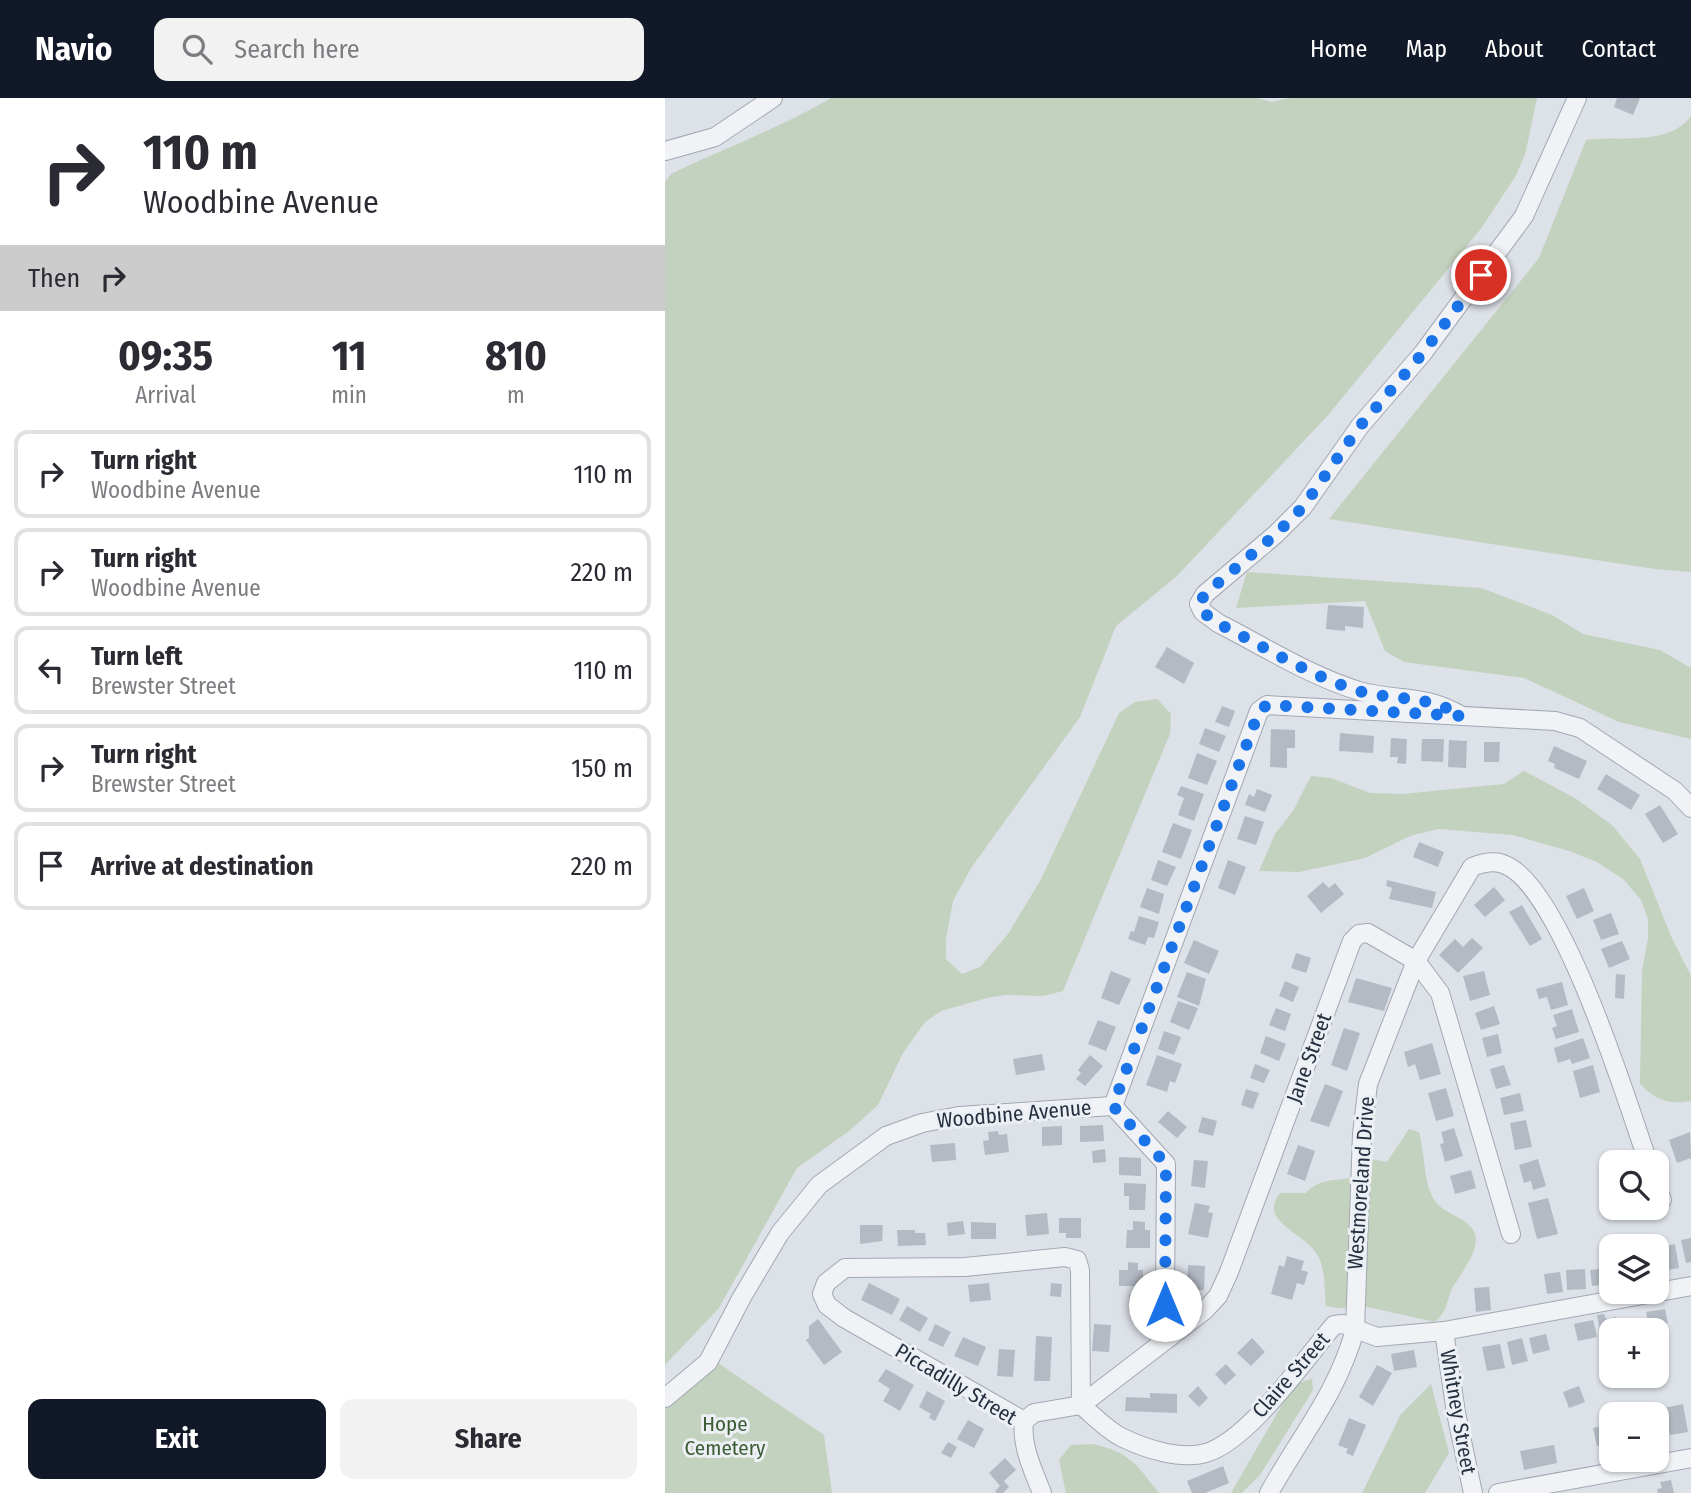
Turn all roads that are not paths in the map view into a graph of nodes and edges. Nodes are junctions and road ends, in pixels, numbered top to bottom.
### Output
1 (773, 98) edge
2 (1577, 98) edge
3 (665, 151) edge
4 (1462, 716) junction
5 (1691, 808) edge
6 (1416, 961) junction
7 (1113, 1106) junction
8 (1644, 1150) edge
9 (1511, 1234) dead end
10 (1691, 1286) edge
11 (1355, 1329) junction
12 (1444, 1331) junction
13 (1169, 1338) junction
14 (665, 1398) edge
15 (1081, 1405) junction
16 (1024, 1421) junction
17 (1691, 1458) edge
18 (1042, 1493) edge
19 (1269, 1493) edge
20 (1473, 1493) edge
21 (1498, 1493) edge

1 - 3 street
2 - 4 street
4 - 5 street, Woodbine Avenue
4 - 7 street, Woodbine Avenue
6 - 8 street, Westmoreland Drive
6 - 9 street, Jane Street
6 - 11 street, Westmoreland Drive
6 - 13 street, Jane Street
7 - 13 street
7 - 14 street, Woodbine Avenue
10 - 12 street, Claire Street
11 - 12 street, Claire Street
11 - 15 street, Claire Street
11 - 19 street, Westmoreland Drive
12 - 20 street, Whitney Street
13 - 15 street, Jane Street
15 - 16 street, Jane Street
15 - 16 street, Piccadilly Street
16 - 18 street, Piccadilly Street
17 - 21 street

